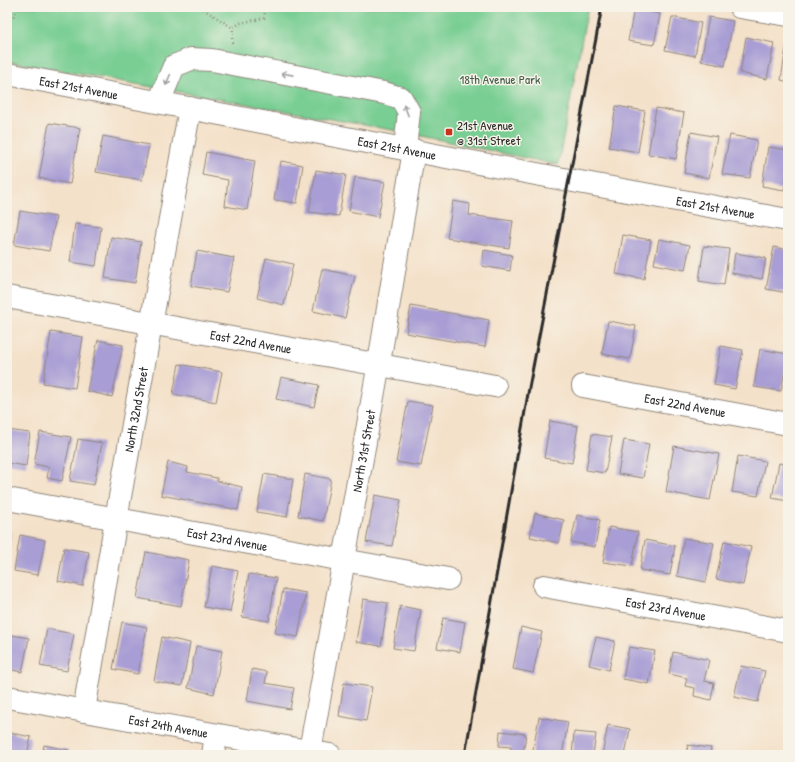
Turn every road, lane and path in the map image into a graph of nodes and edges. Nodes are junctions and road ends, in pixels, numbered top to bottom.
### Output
1 (19, 7) edge
2 (200, 7) edge
3 (266, 7) edge
4 (740, 7) edge
5 (788, 15) edge
6 (7, 21) edge
7 (232, 28) junction
8 (232, 43) dead end
9 (7, 74) edge
10 (159, 102) junction
11 (190, 108) junction
12 (410, 149) junction
13 (788, 220) edge
14 (7, 297) edge
15 (151, 323) junction
16 (379, 363) junction
17 (496, 386) dead end
18 (583, 386) dead end
19 (788, 424) edge
20 (7, 499) edge
21 (116, 519) junction
22 (343, 559) junction
23 (448, 579) dead end
24 (544, 586) dead end
25 (788, 631) edge
26 (7, 697) edge
27 (84, 711) junction
28 (214, 745) edge
29 (320, 753) edge

1 - 6 path
2 - 7 path
3 - 7 path
4 - 5 street
7 - 8 path
9 - 10 street, East 21st Avenue
10 - 11 street, East 21st Avenue
12 -> 10 street, North 31st Street
11 - 12 street, East 21st Avenue
11 - 15 street, North 32nd Street
12 - 13 street, East 21st Avenue
12 - 16 street, North 31st Street
14 - 15 street, East 22nd Avenue
15 - 16 street, East 22nd Avenue
15 - 21 street, North 32nd Street
16 - 17 street, East 22nd Avenue
16 - 22 street, North 31st Street
18 - 19 street, East 22nd Avenue
20 - 21 street, East 23rd Avenue
21 - 22 street, East 23rd Avenue
21 - 27 street, North 32nd Street
22 - 23 street, East 23rd Avenue
22 - 29 street, North 31st Street
24 - 25 street, East 23rd Avenue
26 - 27 street, East 24th Avenue
27 - 28 street, East 24th Avenue
28 - 29 street, East 24th Avenue

